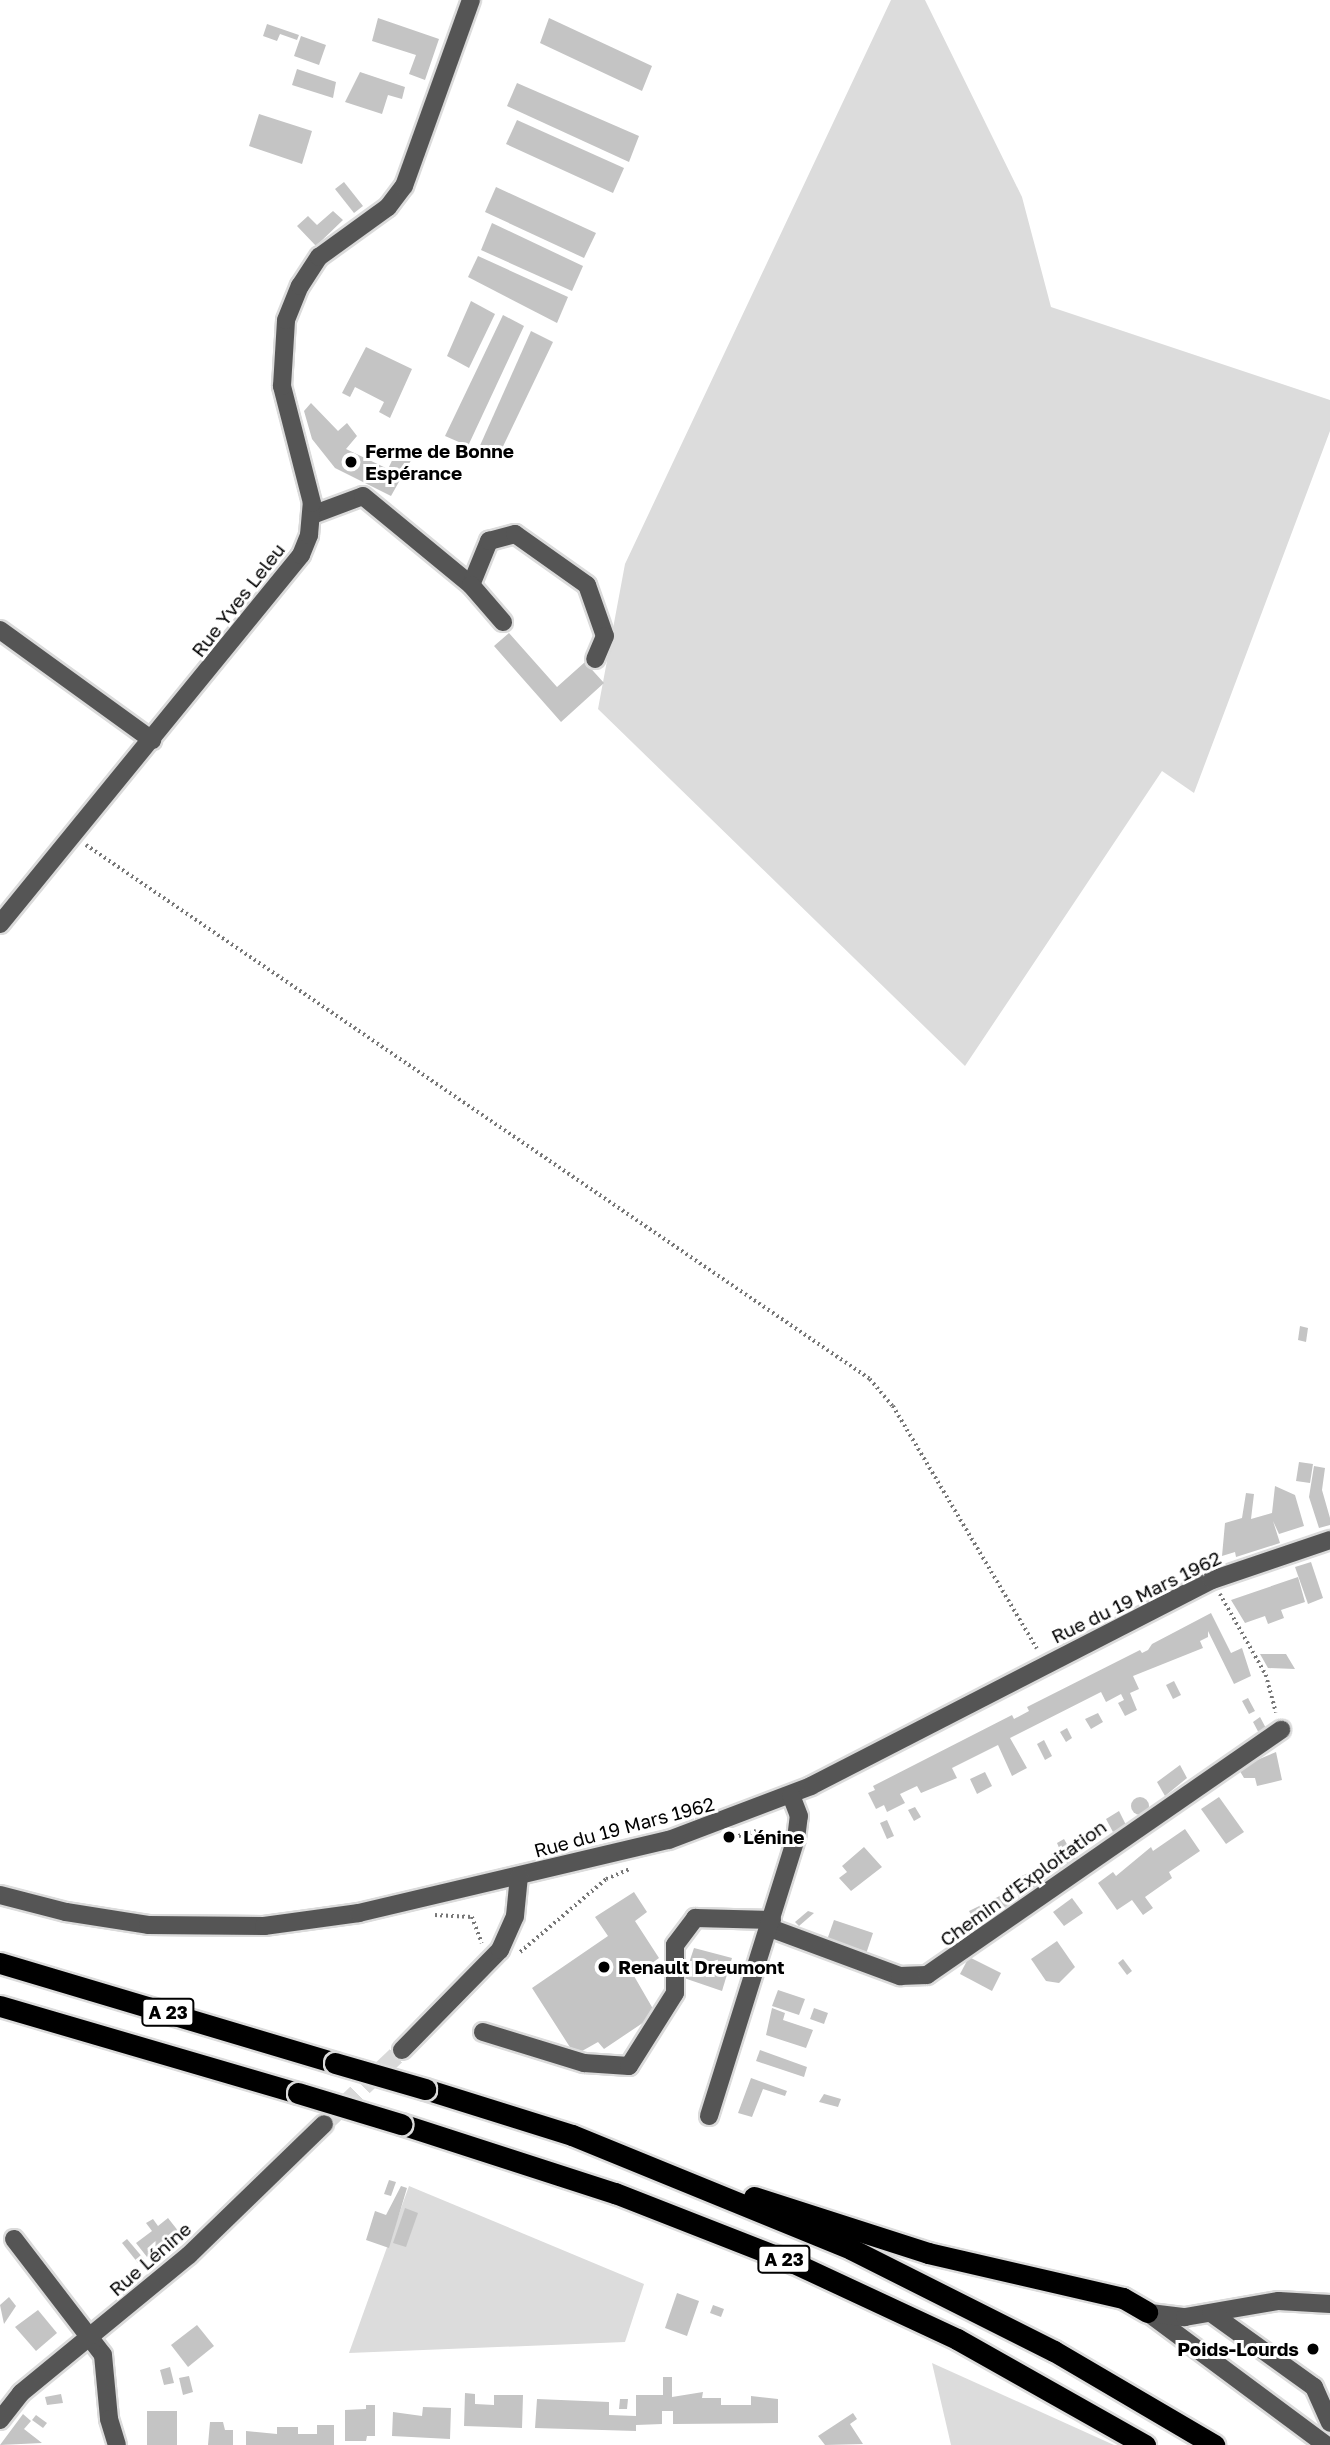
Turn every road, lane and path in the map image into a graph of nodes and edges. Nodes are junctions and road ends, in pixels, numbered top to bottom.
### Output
1 (471, 0) edge
2 (312, 515) junction
3 (471, 585) junction
4 (503, 622) dead end
5 (0, 630) edge
6 (595, 659) dead end
7 (152, 740) junction
8 (73, 836) junction
9 (0, 924) edge
10 (1330, 1540) edge
11 (1212, 1580) junction
12 (1046, 1665) junction
13 (1280, 1730) joint
14 (792, 1795) junction
15 (519, 1876) junction
16 (0, 1895) edge
17 (771, 1924) junction
18 (0, 1963) edge
19 (0, 2006) edge
20 (483, 2032) dead end
21 (402, 2050) tunnel mouth
22 (709, 2116) dead end
23 (324, 2124) tunnel mouth
24 (699, 2185) junction
25 (14, 2239) dead end
26 (1330, 2304) edge
27 (1147, 2312) junction
28 (1211, 2313) junction
29 (91, 2337) junction
30 (21, 2393) junction
31 (0, 2399) edge
32 (0, 2420) edge
33 (1330, 2423) edge
34 (117, 2445) edge
35 (1146, 2445) edge
36 (1214, 2445) edge
37 (1326, 2445) edge

1 - 2 street, Rue Yves Leleu
2 - 3 street
2 - 7 street, Rue Yves Leleu
3 - 4 street
3 - 6 street
5 - 7 street
7 - 8 street, Rue Yves Leleu
8 - 9 street, Rue Yves Leleu
8 - 12 path
10 - 11 street, Rue du 19 Mars 1962
11 - 12 street, Rue du 19 Mars 1962
11 - 13 path
12 - 14 street, Rue du 19 Mars 1962
13 - 17 street, Chemin d'Exploitation
14 - 15 street, Rue du 19 Mars 1962
14 - 17 street
15 - 16 street, Rue du 19 Mars 1962
15 - 21 street
17 - 20 street, Chemin d'Exploitation
17 - 22 street
18 - 24 highway, A 23, bridge
19 - 35 highway, A 23, bridge
23 - 29 street, Rue Lénine
24 - 27 highway
24 - 36 highway, A 23
25 - 29 street
26 - 28 street
27 - 28 street
27 - 37 street
28 - 33 street
29 - 30 street, Rue Lénine
29 - 34 street
30 - 31 street
30 - 32 street, Rue Lénine

